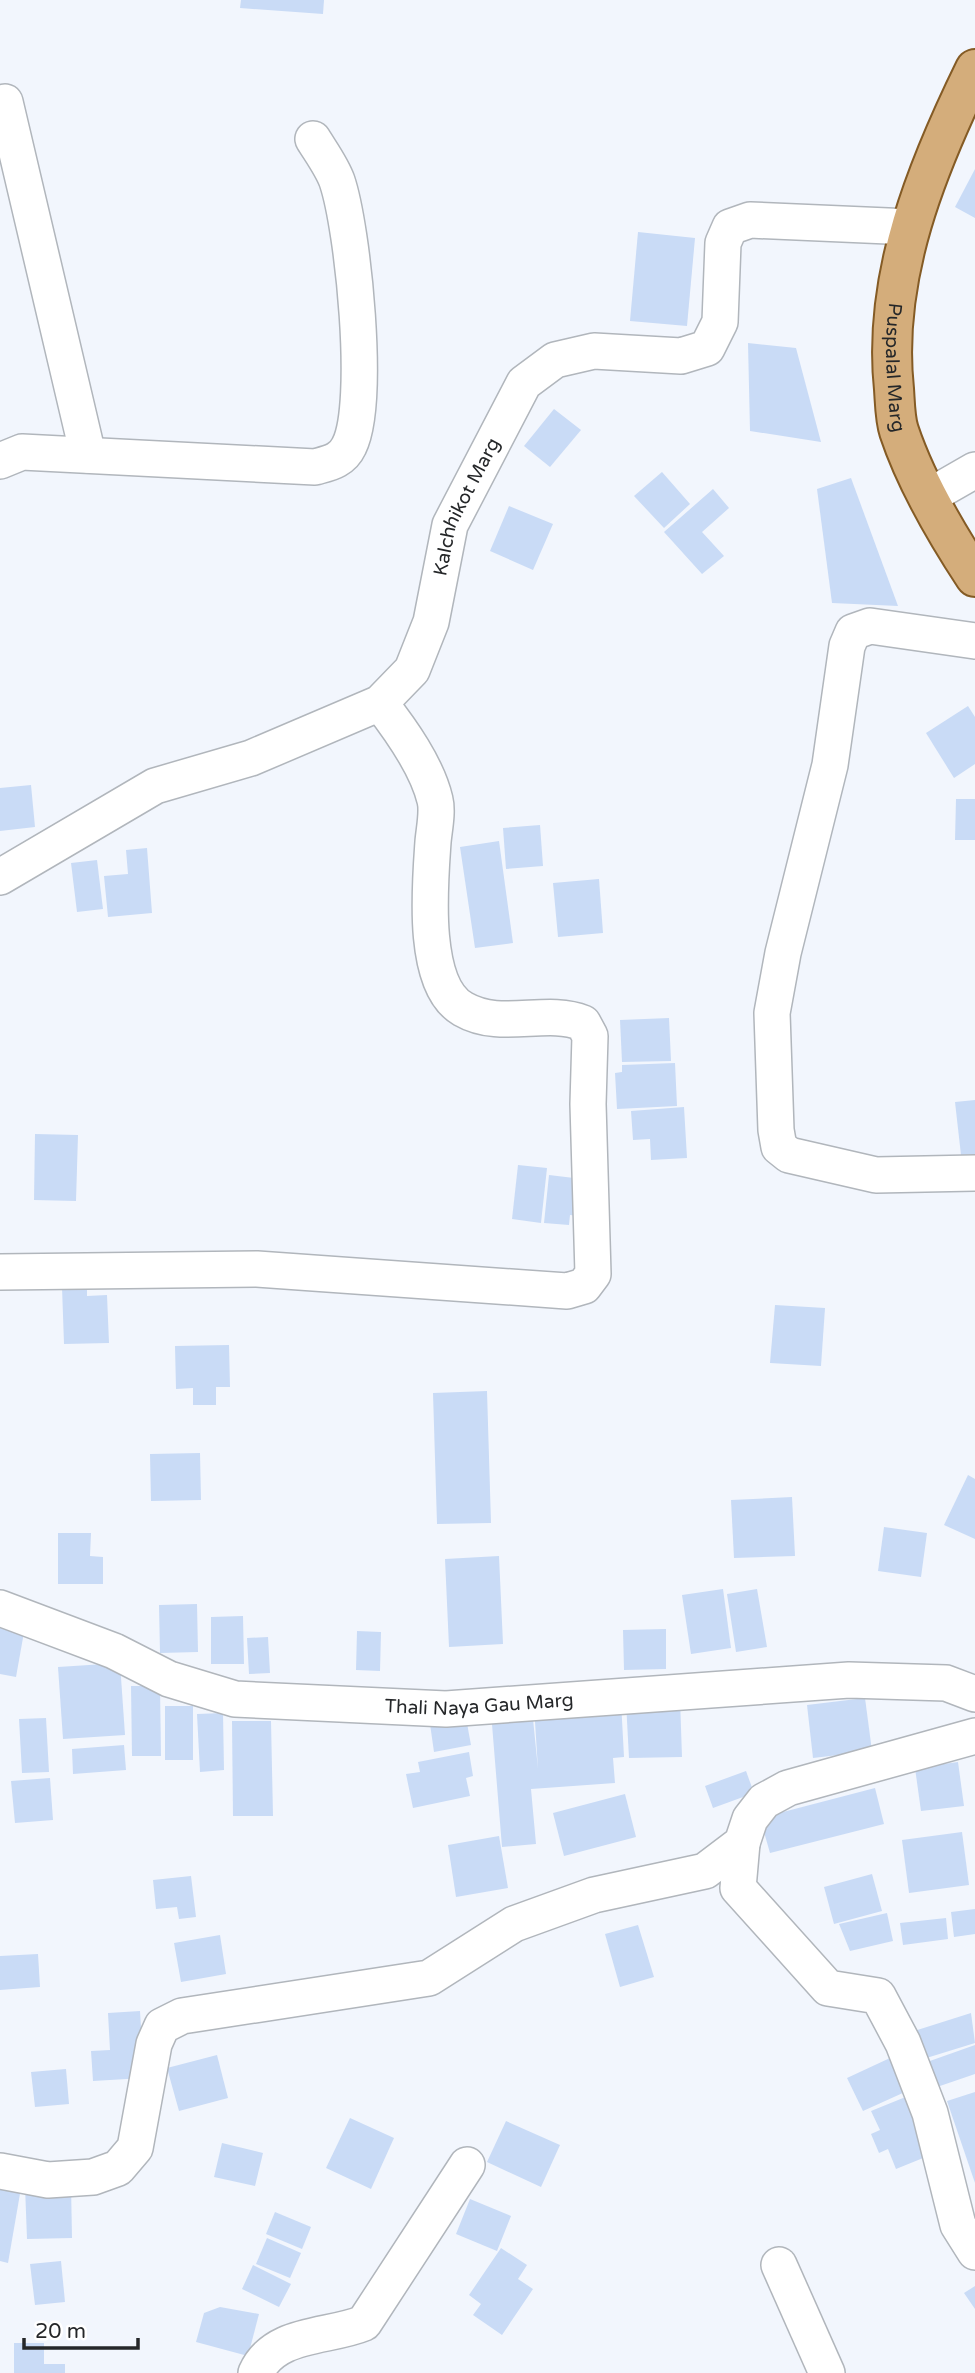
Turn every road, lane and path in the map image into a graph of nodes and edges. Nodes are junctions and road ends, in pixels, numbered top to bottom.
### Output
1 (975, 69) edge
2 (5, 102) dead end
3 (313, 139) dead end
4 (911, 227) junction
5 (88, 455) junction
6 (0, 461) edge
7 (975, 470) edge
8 (928, 497) junction
9 (975, 577) edge
10 (975, 641) edge
11 (380, 703) junction
12 (0, 877) edge
13 (975, 1173) edge
14 (0, 1272) edge
15 (0, 1608) edge
16 (975, 1694) edge
17 (975, 1736) edge
18 (742, 1843) junction
19 (467, 2165) dead end
20 (0, 2171) edge
21 (975, 2252) edge
22 (779, 2265) dead end
23 (256, 2373) edge
24 (827, 2373) edge

1 - 4 main road, Puspalal Marg
2 - 5 street
3 - 5 street
4 - 8 main road, Puspalal Marg
4 - 11 street, Kalchhikot Marg
5 - 6 street
7 - 8 street
8 - 9 main road, Puspalal Marg
10 - 13 street
11 - 12 street, Kalchhikot Marg
11 - 14 street
15 - 16 street, Thali Naya Gau Marg
17 - 18 street
18 - 20 street
18 - 21 street
19 - 23 street
22 - 24 street

